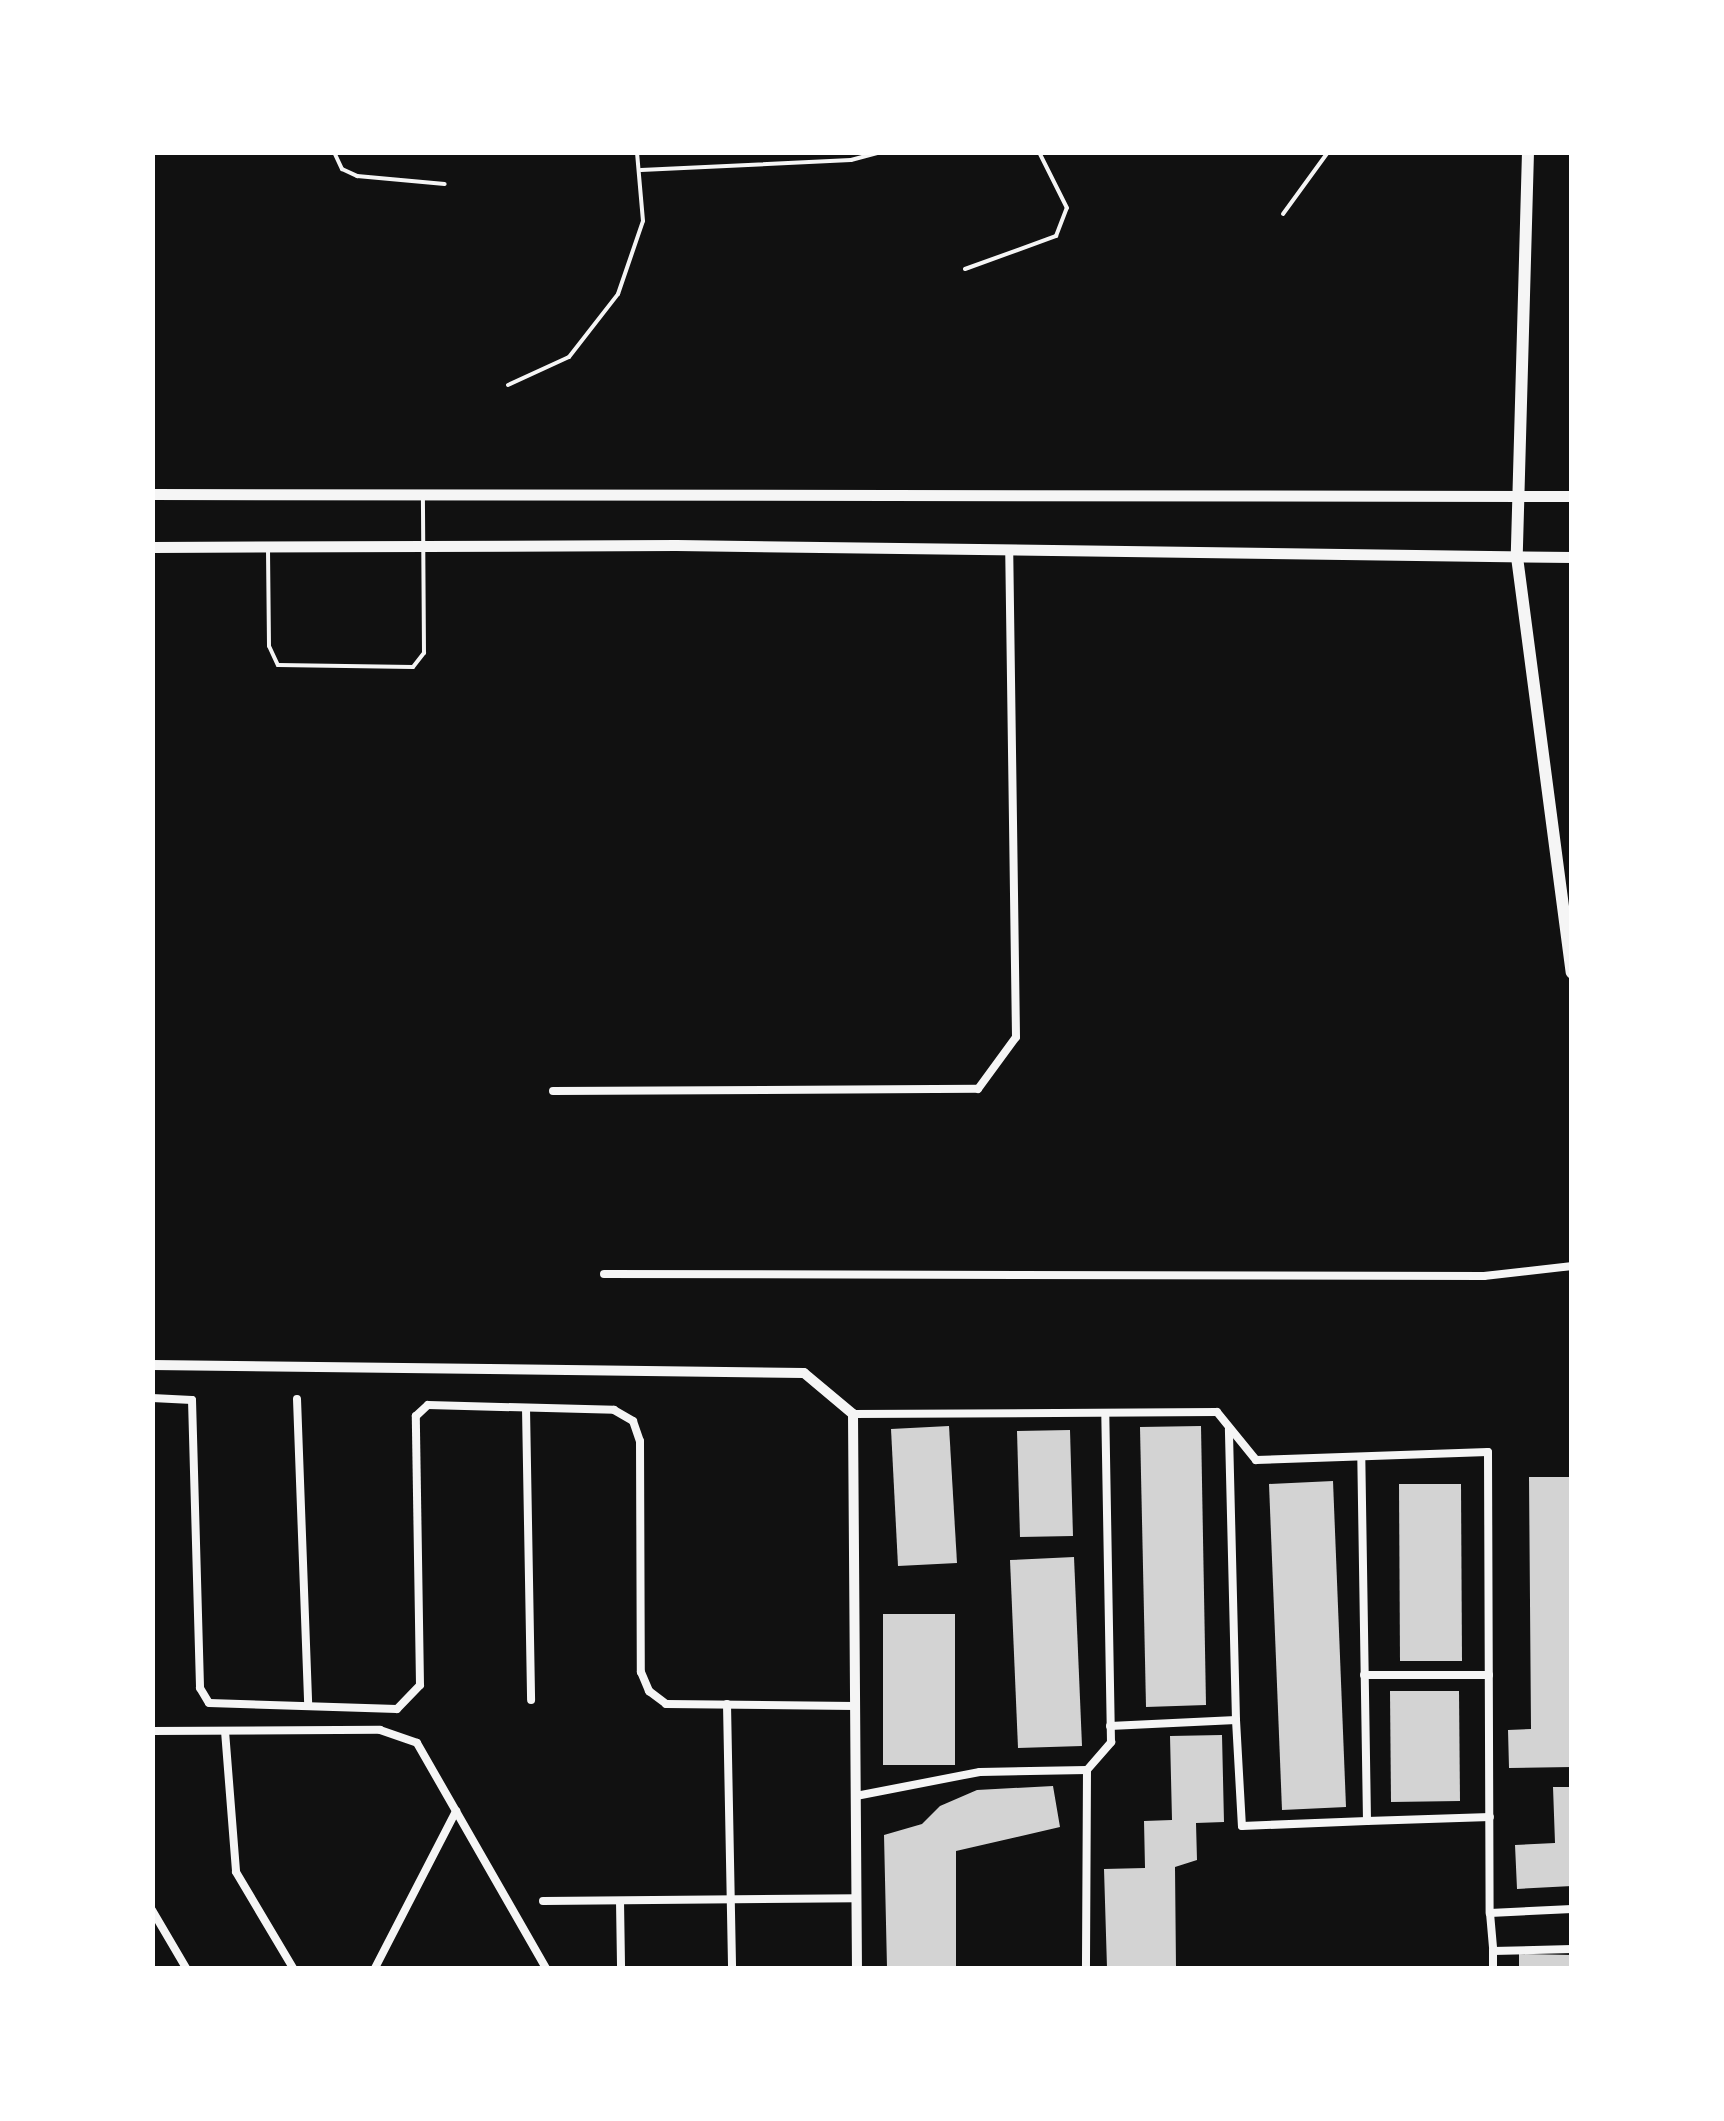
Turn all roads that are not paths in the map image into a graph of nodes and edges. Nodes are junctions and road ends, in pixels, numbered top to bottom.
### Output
1 (1528, 152) edge
2 (422, 490) junction
3 (152, 494) edge
4 (1518, 495) junction
5 (1572, 496) edge
6 (152, 547) edge
7 (268, 547) junction
8 (424, 547) junction
9 (1009, 551) junction
10 (1572, 556) edge
11 (1517, 557) junction
12 (1572, 972) edge
13 (553, 1091) dead end
14 (1572, 1266) edge
15 (604, 1274) dead end
16 (152, 1365) edge
17 (152, 1398) edge
18 (296, 1399) dead end
19 (526, 1408) junction
20 (1105, 1413) junction
21 (853, 1414) junction
22 (1228, 1427) junction
23 (1361, 1456) junction
24 (1489, 1675) junction
25 (1364, 1676) junction
26 (531, 1700) dead end
27 (726, 1704) junction
28 (308, 1706) junction
29 (856, 1706) junction
30 (1236, 1720) junction
31 (1110, 1726) junction
32 (152, 1731) edge
33 (226, 1731) junction
34 (1087, 1770) junction
35 (856, 1796) junction
36 (456, 1811) junction
37 (1490, 1817) junction
38 (1367, 1822) junction
39 (857, 1898) junction
40 (620, 1900) junction
41 (731, 1900) junction
42 (543, 1902) dead end
43 (1572, 1909) edge
44 (152, 1910) edge
45 (1490, 1913) junction
46 (1572, 1949) edge
47 (1492, 1951) junction
48 (186, 1968) edge
49 (293, 1968) edge
50 (374, 1968) edge
51 (546, 1968) edge
52 (621, 1968) edge
53 (732, 1968) edge
54 (857, 1968) edge
55 (1086, 1968) edge
56 (1493, 1968) edge

1 - 4 main road
2 - 3 main road
2 - 4 main road
2 - 8 lane
4 - 5 main road
4 - 11 main road
6 - 7 main road
7 - 8 main road
7 - 8 lane
8 - 9 main road
9 - 11 main road
9 - 13 street
10 - 11 main road
11 - 12 main road
14 - 15 street
16 - 21 street
17 - 28 street
18 - 28 street
19 - 26 street
19 - 27 street
19 - 28 street
20 - 21 street
20 - 22 street
20 - 31 street
21 - 29 street
22 - 23 street
22 - 30 street
23 - 24 street
23 - 25 street
24 - 25 street
24 - 37 street
25 - 38 street
27 - 29 street
27 - 41 street
29 - 35 street
30 - 31 street
30 - 38 street
31 - 34 street
32 - 33 street
33 - 36 street
33 - 49 street
34 - 35 street
34 - 55 street
35 - 39 street
36 - 50 street
36 - 51 street
37 - 38 street
37 - 45 street
39 - 41 street
39 - 54 street
40 - 41 street
40 - 42 street
40 - 52 street
41 - 53 street
43 - 45 street
44 - 48 street
45 - 47 street
46 - 47 street
47 - 56 street

